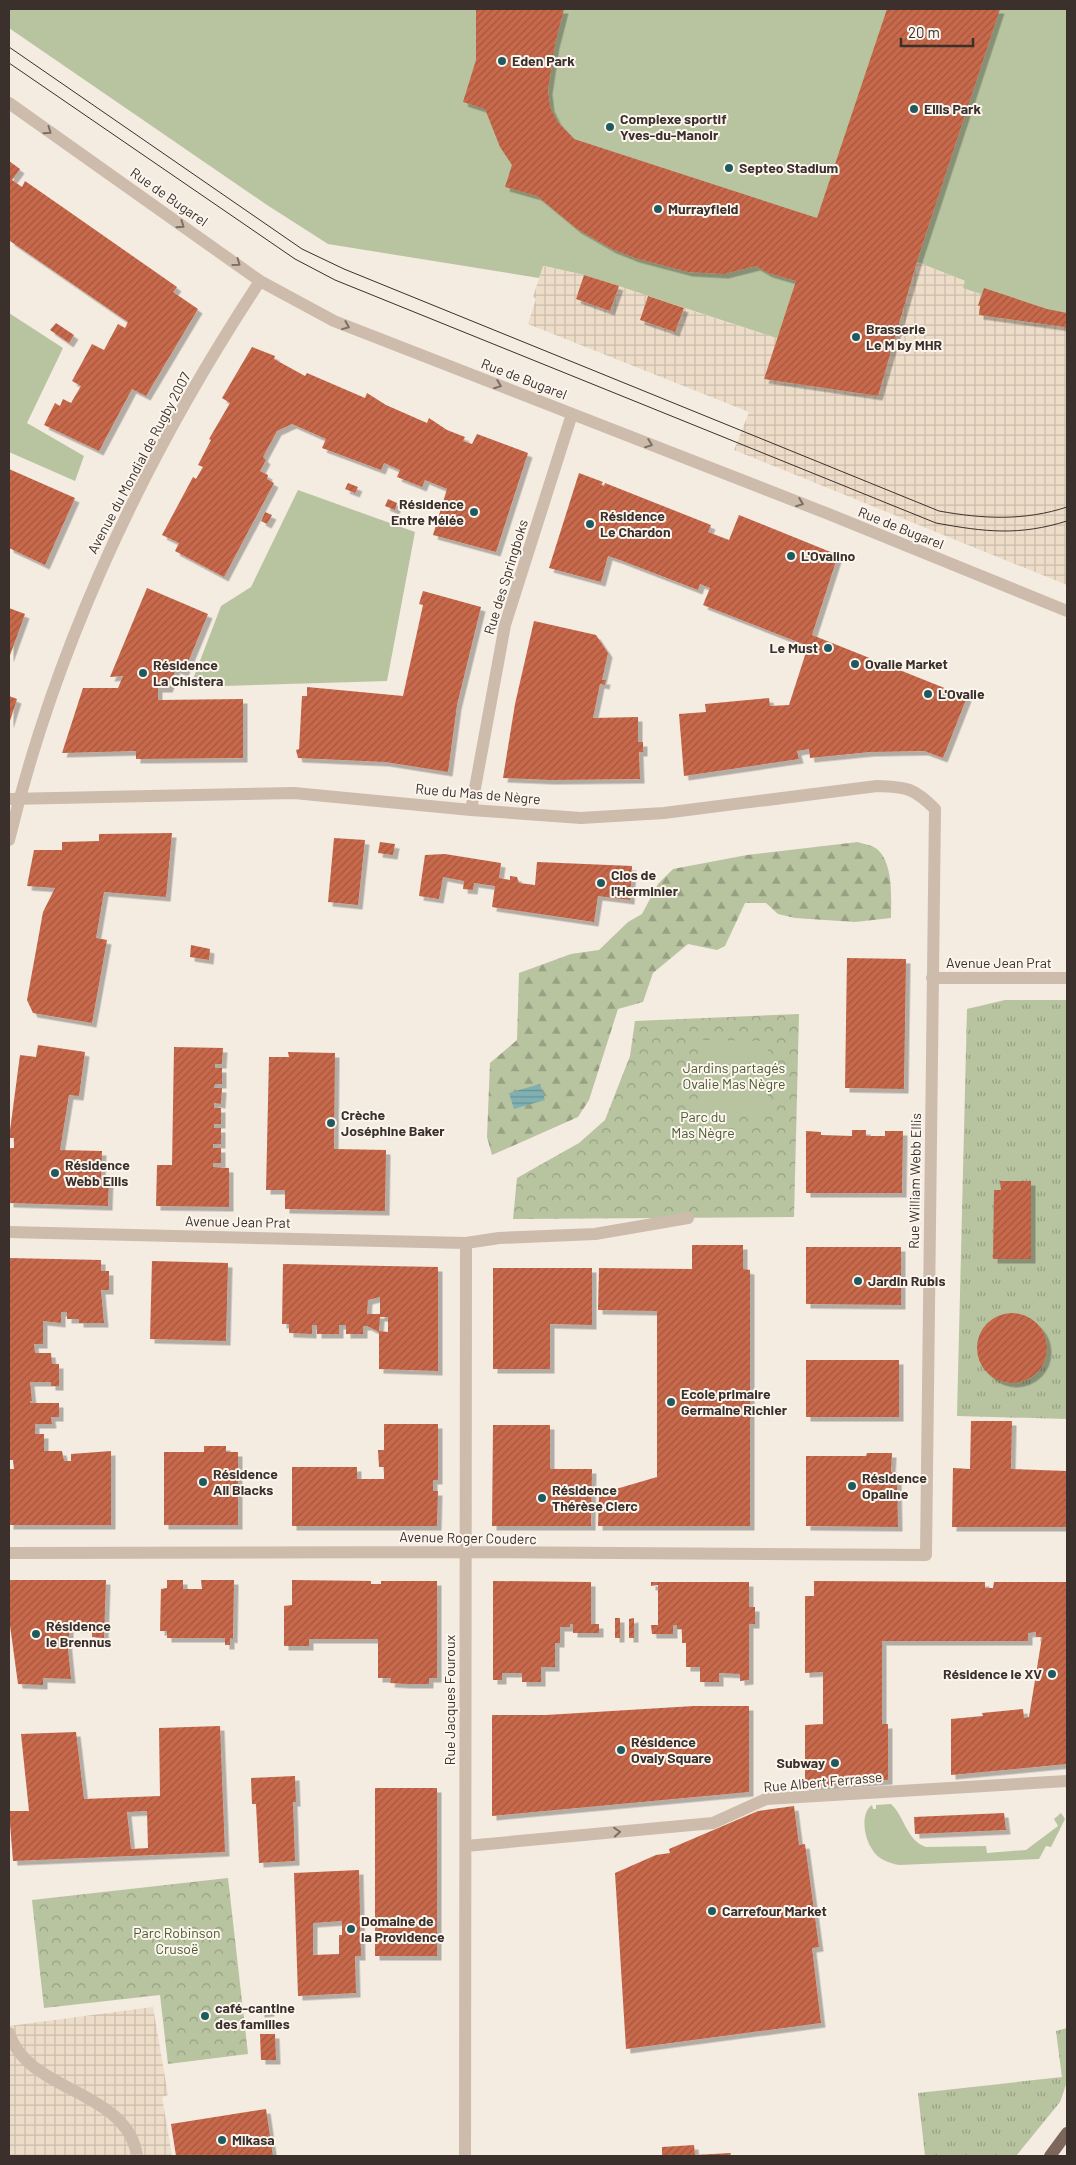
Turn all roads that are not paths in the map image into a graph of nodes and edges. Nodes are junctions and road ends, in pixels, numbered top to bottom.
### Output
1 (9, 102) edge
2 (260, 281) junction
3 (572, 414) junction
4 (1067, 611) edge
5 (14, 800) edge
6 (935, 809) joint
7 (471, 810) junction
8 (9, 840) edge
9 (932, 978) junction
10 (1067, 978) edge
11 (688, 1218) dead end
12 (9, 1232) edge
13 (466, 1243) junction
14 (465, 1552) junction
15 (9, 1553) edge
16 (926, 1554) joint
17 (1067, 1781) edge
18 (466, 1846) junction
19 (9, 2033) edge
20 (1067, 2133) edge
21 (137, 2156) edge
22 (465, 2156) edge
23 (1050, 2156) edge

1 -> 2 street, Rue de Bugarel
2 -> 3 street, Rue de Bugarel
2 - 5 street, Avenue du Mondial de Rugby 2007
3 -> 4 street, Rue de Bugarel
3 - 7 street, Rue des Springboks
5 - 7 street, Rue du Mas de Nègre
5 - 8 street, Avenue du Mondial de Rugby 2007
6 - 7 street, Rue du Mas de Nègre
6 - 9 street, Rue William Webb Ellis
9 - 10 street, Avenue Jean Prat
9 - 16 street, Rue William Webb Ellis
11 - 13 street, Avenue Jean Prat
12 - 13 street, Avenue Jean Prat
13 - 14 street, Rue Jacques Fouroux
14 - 15 street, Avenue Roger Couderc
14 - 16 street, Avenue Roger Couderc
14 - 18 street, Rue Jacques Fouroux
18 -> 17 street, Rue Albert Ferrasse
18 - 22 street, Rue Jacques Fouroux
19 - 21 street
20 - 23 main road

